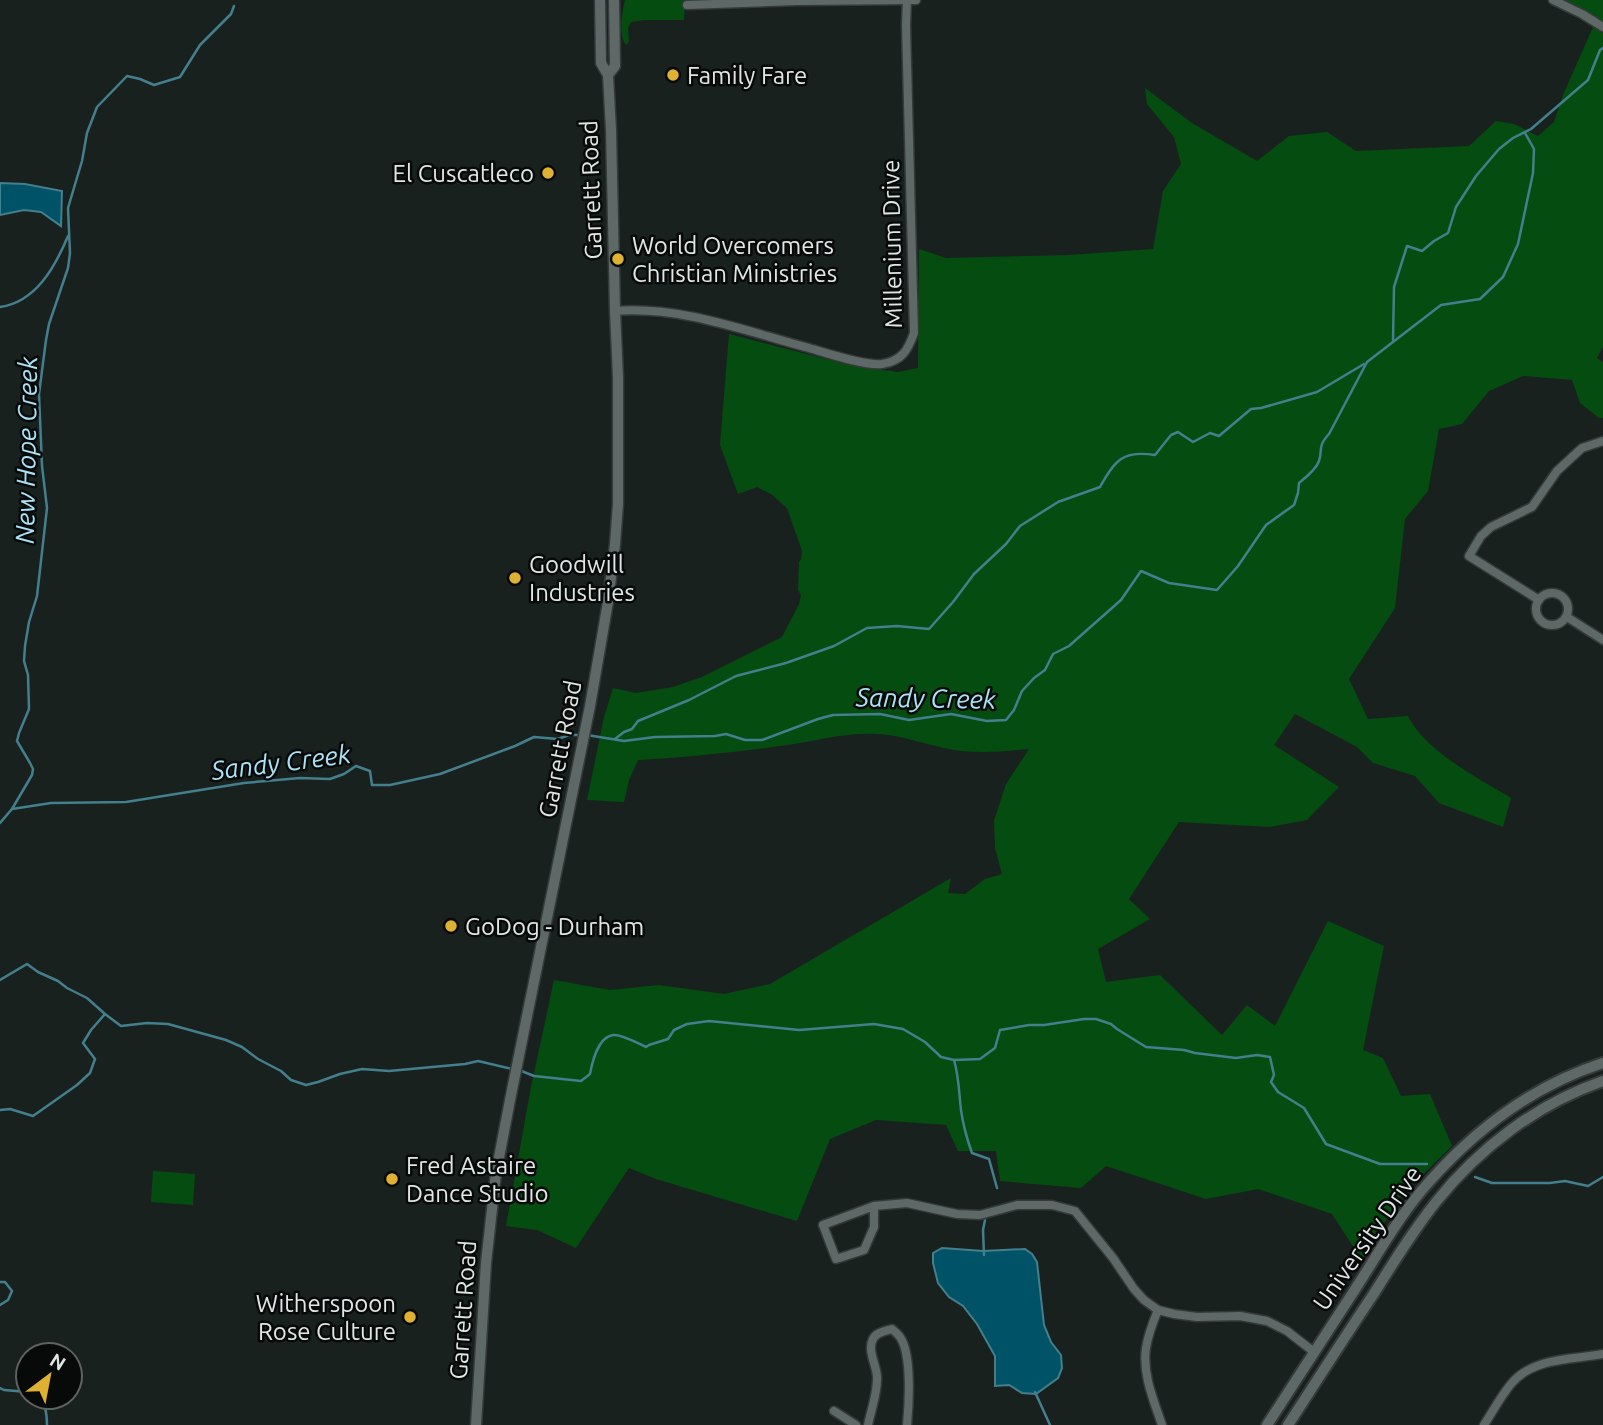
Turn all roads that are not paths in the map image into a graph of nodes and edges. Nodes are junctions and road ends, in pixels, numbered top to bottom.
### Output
1 (600, 0) edge
2 (614, 0) edge
3 (907, 0) edge
4 (916, 0) edge
5 (1553, 0) edge
6 (687, 5) dead end
7 (1603, 27) edge
8 (608, 75) junction
9 (615, 311) junction
10 (1603, 442) edge
11 (1539, 600) junction
12 (1567, 617) junction
13 (1603, 640) edge
14 (1603, 1063) edge
15 (1603, 1081) edge
16 (874, 1206) junction
17 (1158, 1310) junction
18 (1314, 1352) junction
19 (1603, 1354) edge
20 (834, 1411) dead end
21 (476, 1425) edge
22 (856, 1425) edge
23 (868, 1425) edge
24 (907, 1425) edge
25 (1162, 1425) edge
26 (1267, 1425) edge
27 (1288, 1425) edge
28 (1484, 1425) edge

1 - 8 street, Garrett Road
2 - 8 street, Garrett Road
3 - 4 street
3 - 6 street
3 - 9 street, Millenium Drive
5 - 7 street
8 - 9 street, Garrett Road
9 - 21 street, Garrett Road
10 - 11 street
11 - 12 street
11 - 12 street
12 - 13 street
14 - 18 main road, University Drive
15 - 27 main road, University Drive
16 - 16 street
16 - 17 street
17 - 18 street
17 - 25 street
18 - 26 main road, University Drive
19 - 28 street
20 - 22 street
23 - 24 street

